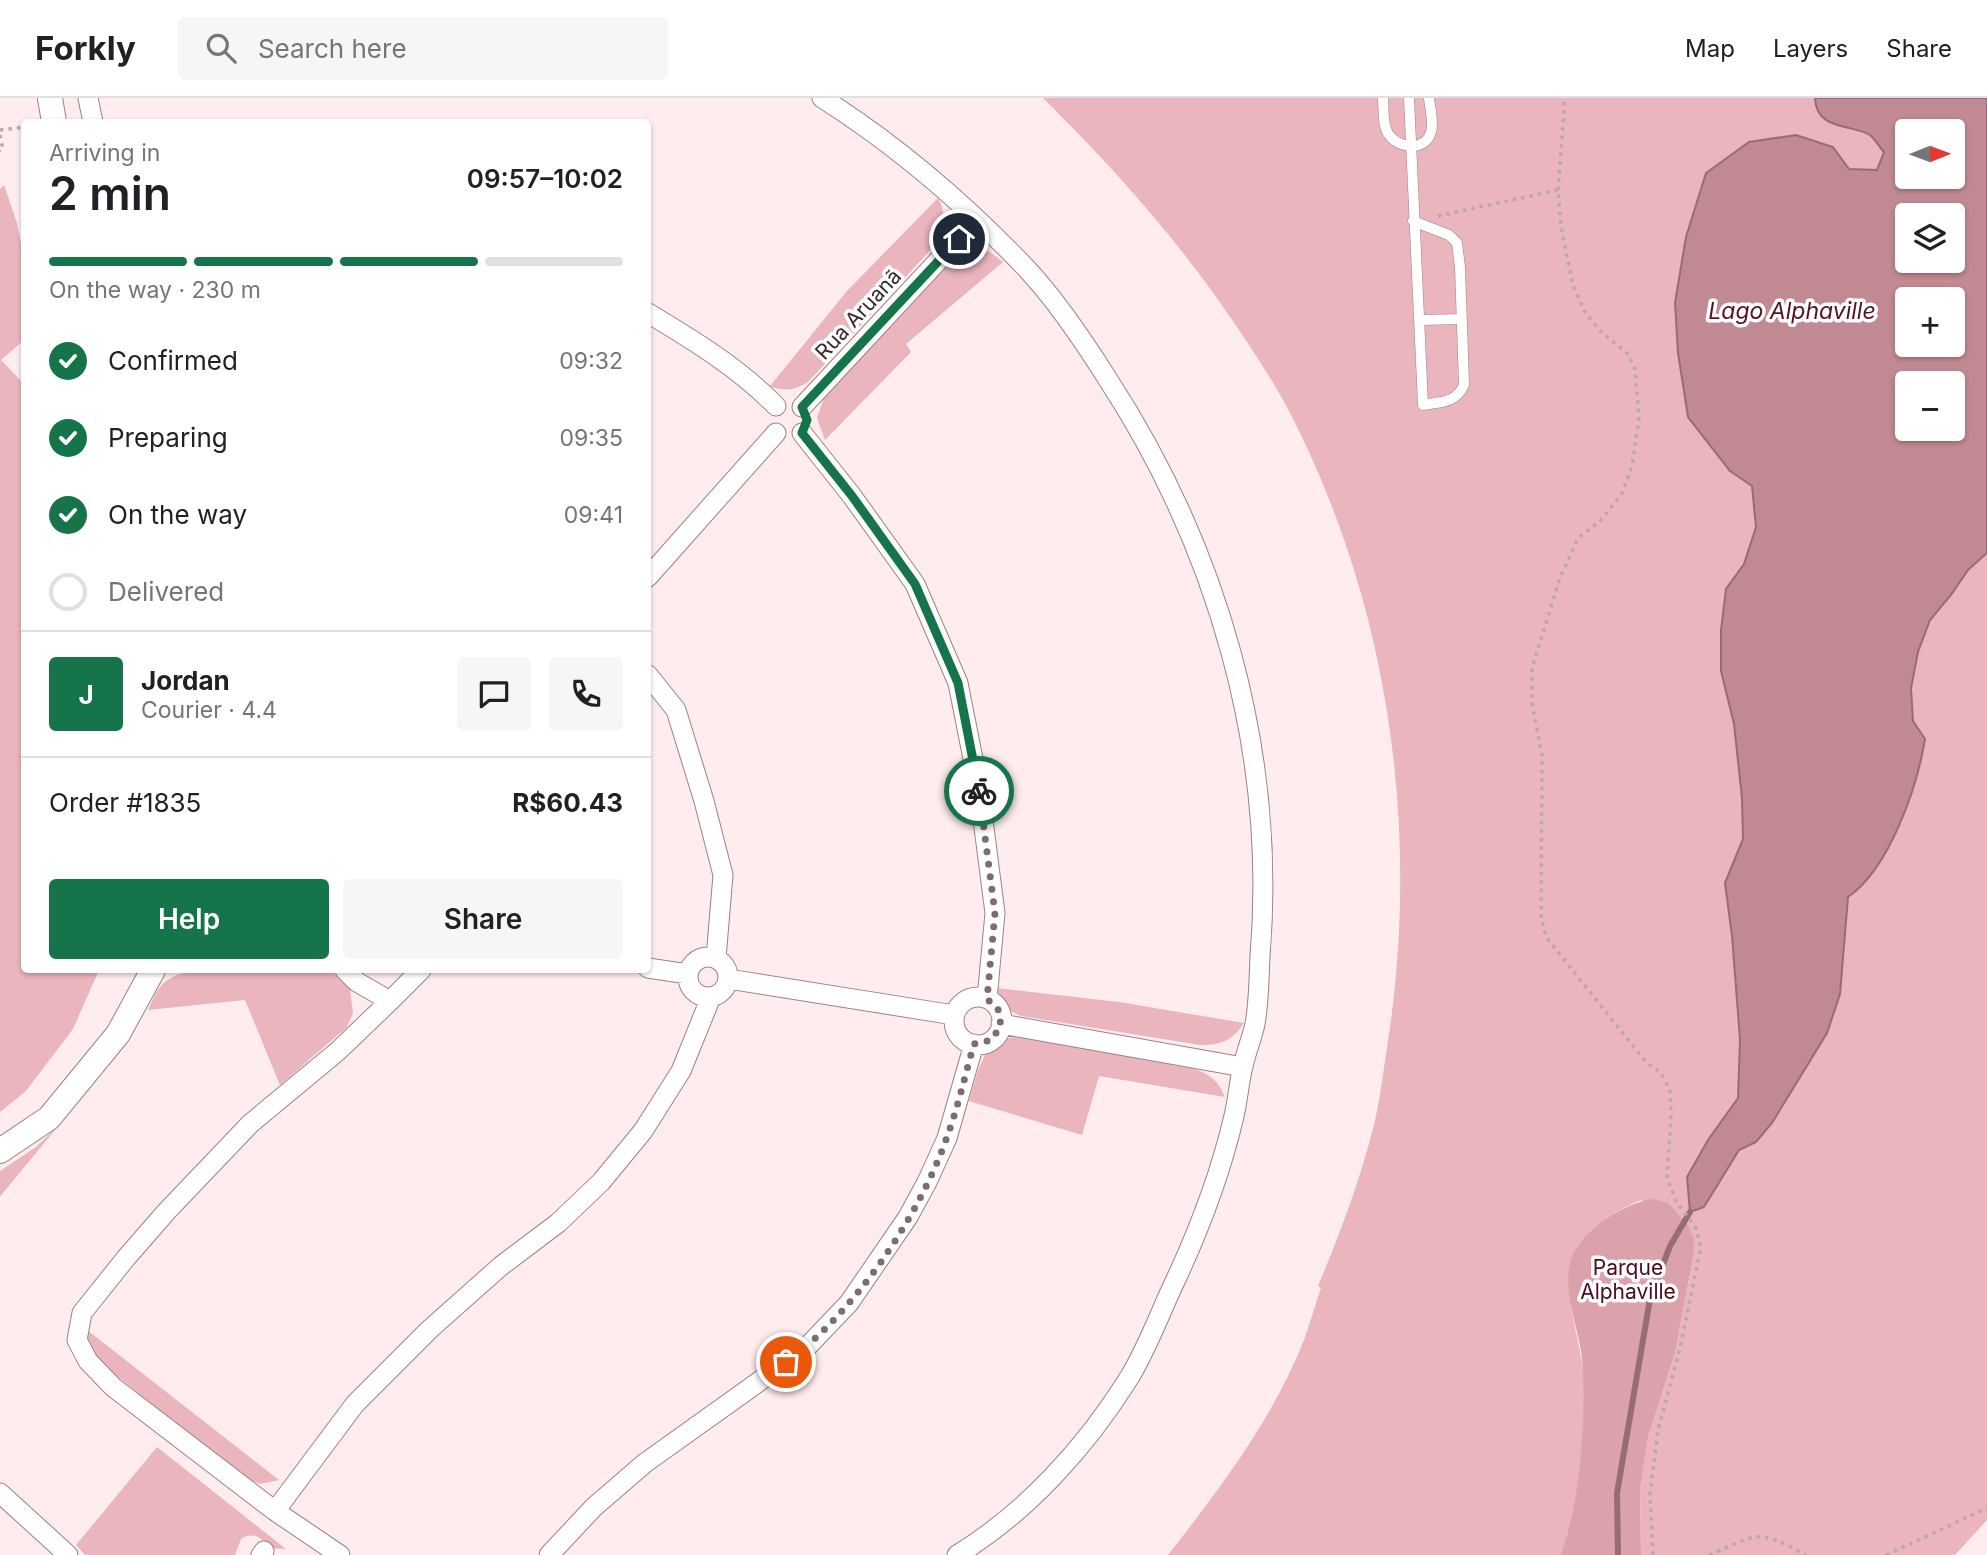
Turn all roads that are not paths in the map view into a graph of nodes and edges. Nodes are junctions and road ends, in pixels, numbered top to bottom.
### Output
1 (50, 98) edge
2 (88, 98) edge
3 (822, 98) edge
4 (1383, 98) edge
5 (1409, 98) edge
6 (1429, 98) edge
7 (54, 119) edge
8 (92, 119) edge
9 (1411, 147) junction
10 (976, 220) junction
11 (1413, 221) junction
12 (651, 315) edge
13 (1462, 319) junction
14 (1419, 320) junction
15 (776, 407) junction
16 (802, 407) junction
17 (776, 433) junction
18 (802, 433) junction
19 (651, 574) edge
20 (651, 679) edge
21 (716, 958) junction
22 (651, 968) edge
23 (151, 973) edge
24 (348, 973) edge
25 (418, 973) edge
26 (688, 974) junction
27 (728, 979) junction
28 (711, 997) junction
29 (987, 999) junction
30 (390, 1001) junction
31 (954, 1015) junction
32 (1001, 1024) junction
33 (974, 1044) junction
34 (1243, 1067) junction
35 (0, 1151) edge
36 (0, 1493) edge
37 (275, 1511) junction
38 (68, 1555) edge
39 (340, 1555) edge
40 (549, 1555) edge
41 (957, 1555) edge

1 - 7 street
2 - 8 street
3 - 10 street
4 - 9 lane
5 - 9 lane
6 - 9 lane
9 - 11 lane
10 - 16 street, Rua Aruanã
10 - 34 street
11 - 13 lane
11 - 14 lane
12 - 15 street
13 - 14 lane
13 - 14 lane
15 - 16 street
15 - 17 street
16 - 18 street
17 - 18 street
17 - 19 street
18 - 29 street
20 - 21 street
21 - 26 street
21 - 27 street
22 - 26 street
23 - 35 street
24 - 30 street
25 - 30 street
26 - 28 street
27 - 28 street
27 - 31 street
28 - 37 street
29 - 31 street
29 - 32 street
30 - 37 street
31 - 33 street
32 - 33 street
32 - 34 street
33 - 40 street
34 - 41 street
36 - 38 street
37 - 39 street

